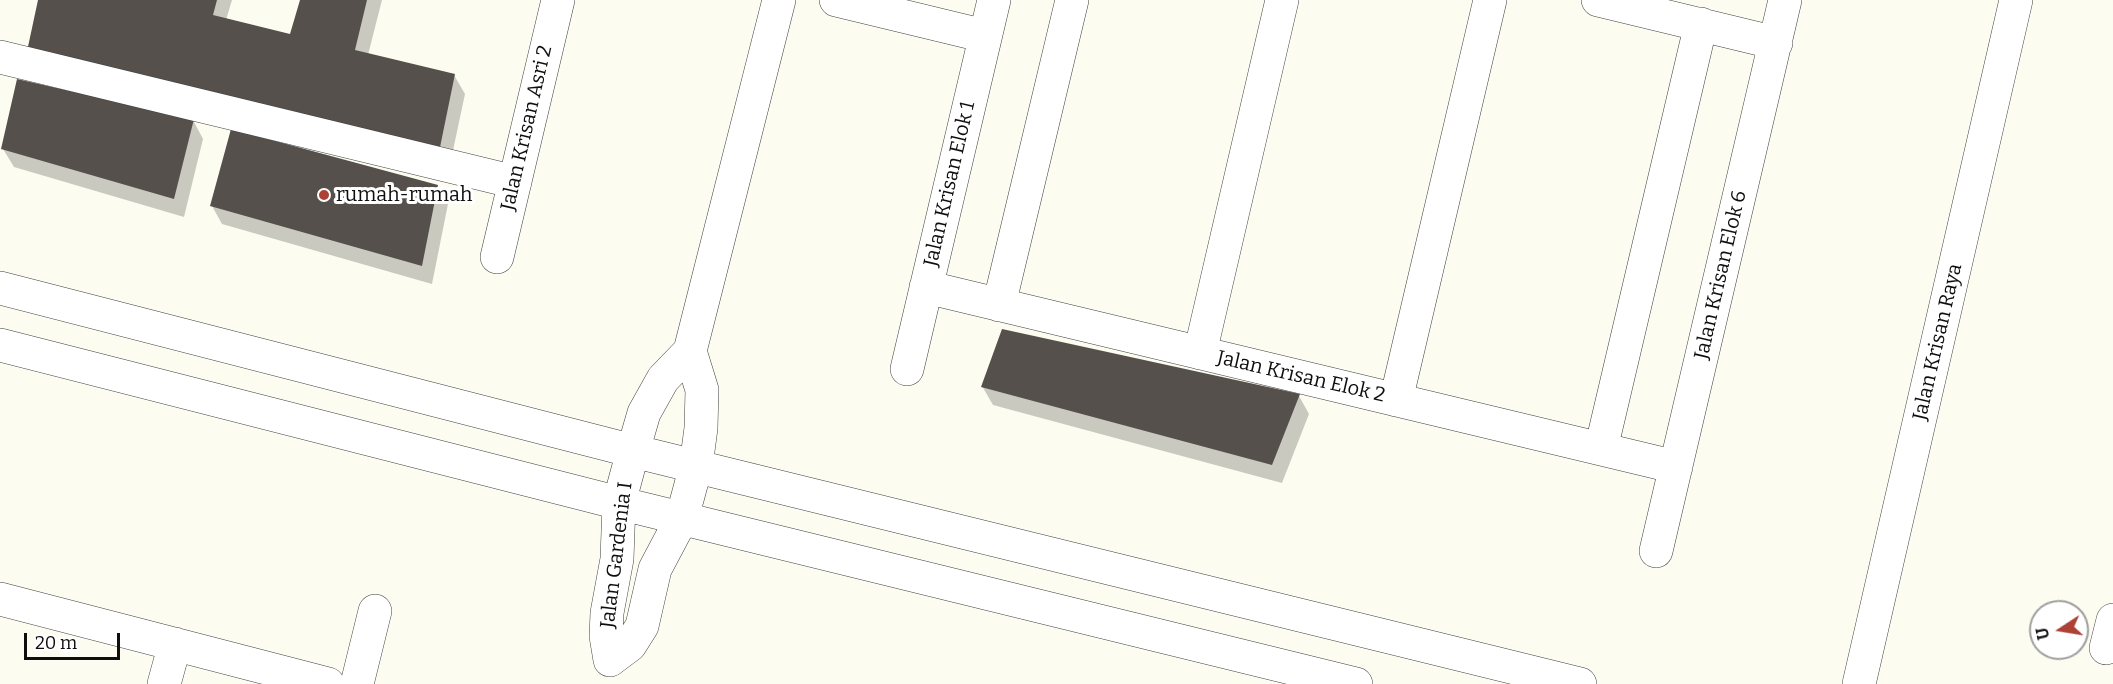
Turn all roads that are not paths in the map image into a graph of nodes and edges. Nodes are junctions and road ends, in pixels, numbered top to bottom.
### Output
1 (558, 0) edge
2 (779, 0) edge
3 (836, 0) edge
4 (994, 0) edge
5 (1072, 0) edge
6 (1282, 0) edge
7 (1490, 0) edge
8 (1598, 0) edge
9 (1785, 0) edge
10 (2016, 0) edge
11 (1701, 24) junction
12 (986, 36) junction
13 (1776, 42) junction
14 (0, 57) edge
15 (515, 182) junction
16 (497, 257) dead end
17 (926, 287) junction
18 (0, 288) edge
19 (999, 305) junction
20 (0, 345) edge
21 (690, 351) junction
22 (1200, 353) junction
23 (907, 369) dead end
24 (1396, 400) junction
25 (1601, 449) junction
26 (633, 451) junction
27 (696, 466) junction
28 (1676, 467) junction
29 (620, 503) junction
30 (682, 518) junction
31 (1656, 551) dead end
32 (617, 559) junction
33 (656, 569) junction
34 (0, 601) edge
35 (375, 611) dead end
36 (174, 644) junction
37 (607, 672) edge
38 (164, 684) edge
39 (328, 684) edge
40 (357, 684) edge
41 (1356, 684) edge
42 (1580, 684) edge
43 (1859, 684) edge

1 - 15 street, Jalan Krisan Asri 2
2 - 21 street
3 - 12 street
4 - 12 street, Jalan Krisan Elok 1
5 - 19 street
6 - 22 street
7 - 24 street
8 - 11 street
9 - 13 street, Jalan Krisan Elok 6
10 - 43 street, Jalan Krisan Raya
11 - 13 street
11 - 25 street
12 - 17 street, Jalan Krisan Elok 1
13 - 28 street, Jalan Krisan Elok 6
14 - 15 street
15 - 16 street, Jalan Krisan Asri 2
17 - 19 street, Jalan Krisan Elok 2
17 - 23 street, Jalan Krisan Elok 1
18 - 26 street
19 - 22 street, Jalan Krisan Elok 2
20 - 29 street
21 - 26 street, Jalan Gardenia I
21 - 27 street, Jalan Gardenia I
22 - 24 street, Jalan Krisan Elok 2
24 - 25 street, Jalan Krisan Elok 2
25 - 28 street, Jalan Krisan Elok 2
26 - 27 street
26 - 29 street, Jalan Gardenia I
27 - 30 street, Jalan Gardenia I
27 - 42 street
28 - 31 street, Jalan Krisan Elok 6
29 - 30 street
29 - 32 street, Jalan Gardenia I
30 - 33 street, Jalan Gardenia I
30 - 41 street
32 - 33 street
32 - 37 street, Jalan Gardenia I
33 - 37 street, Jalan Gardenia I
34 - 36 street
35 - 40 street
36 - 38 street
36 - 39 street

